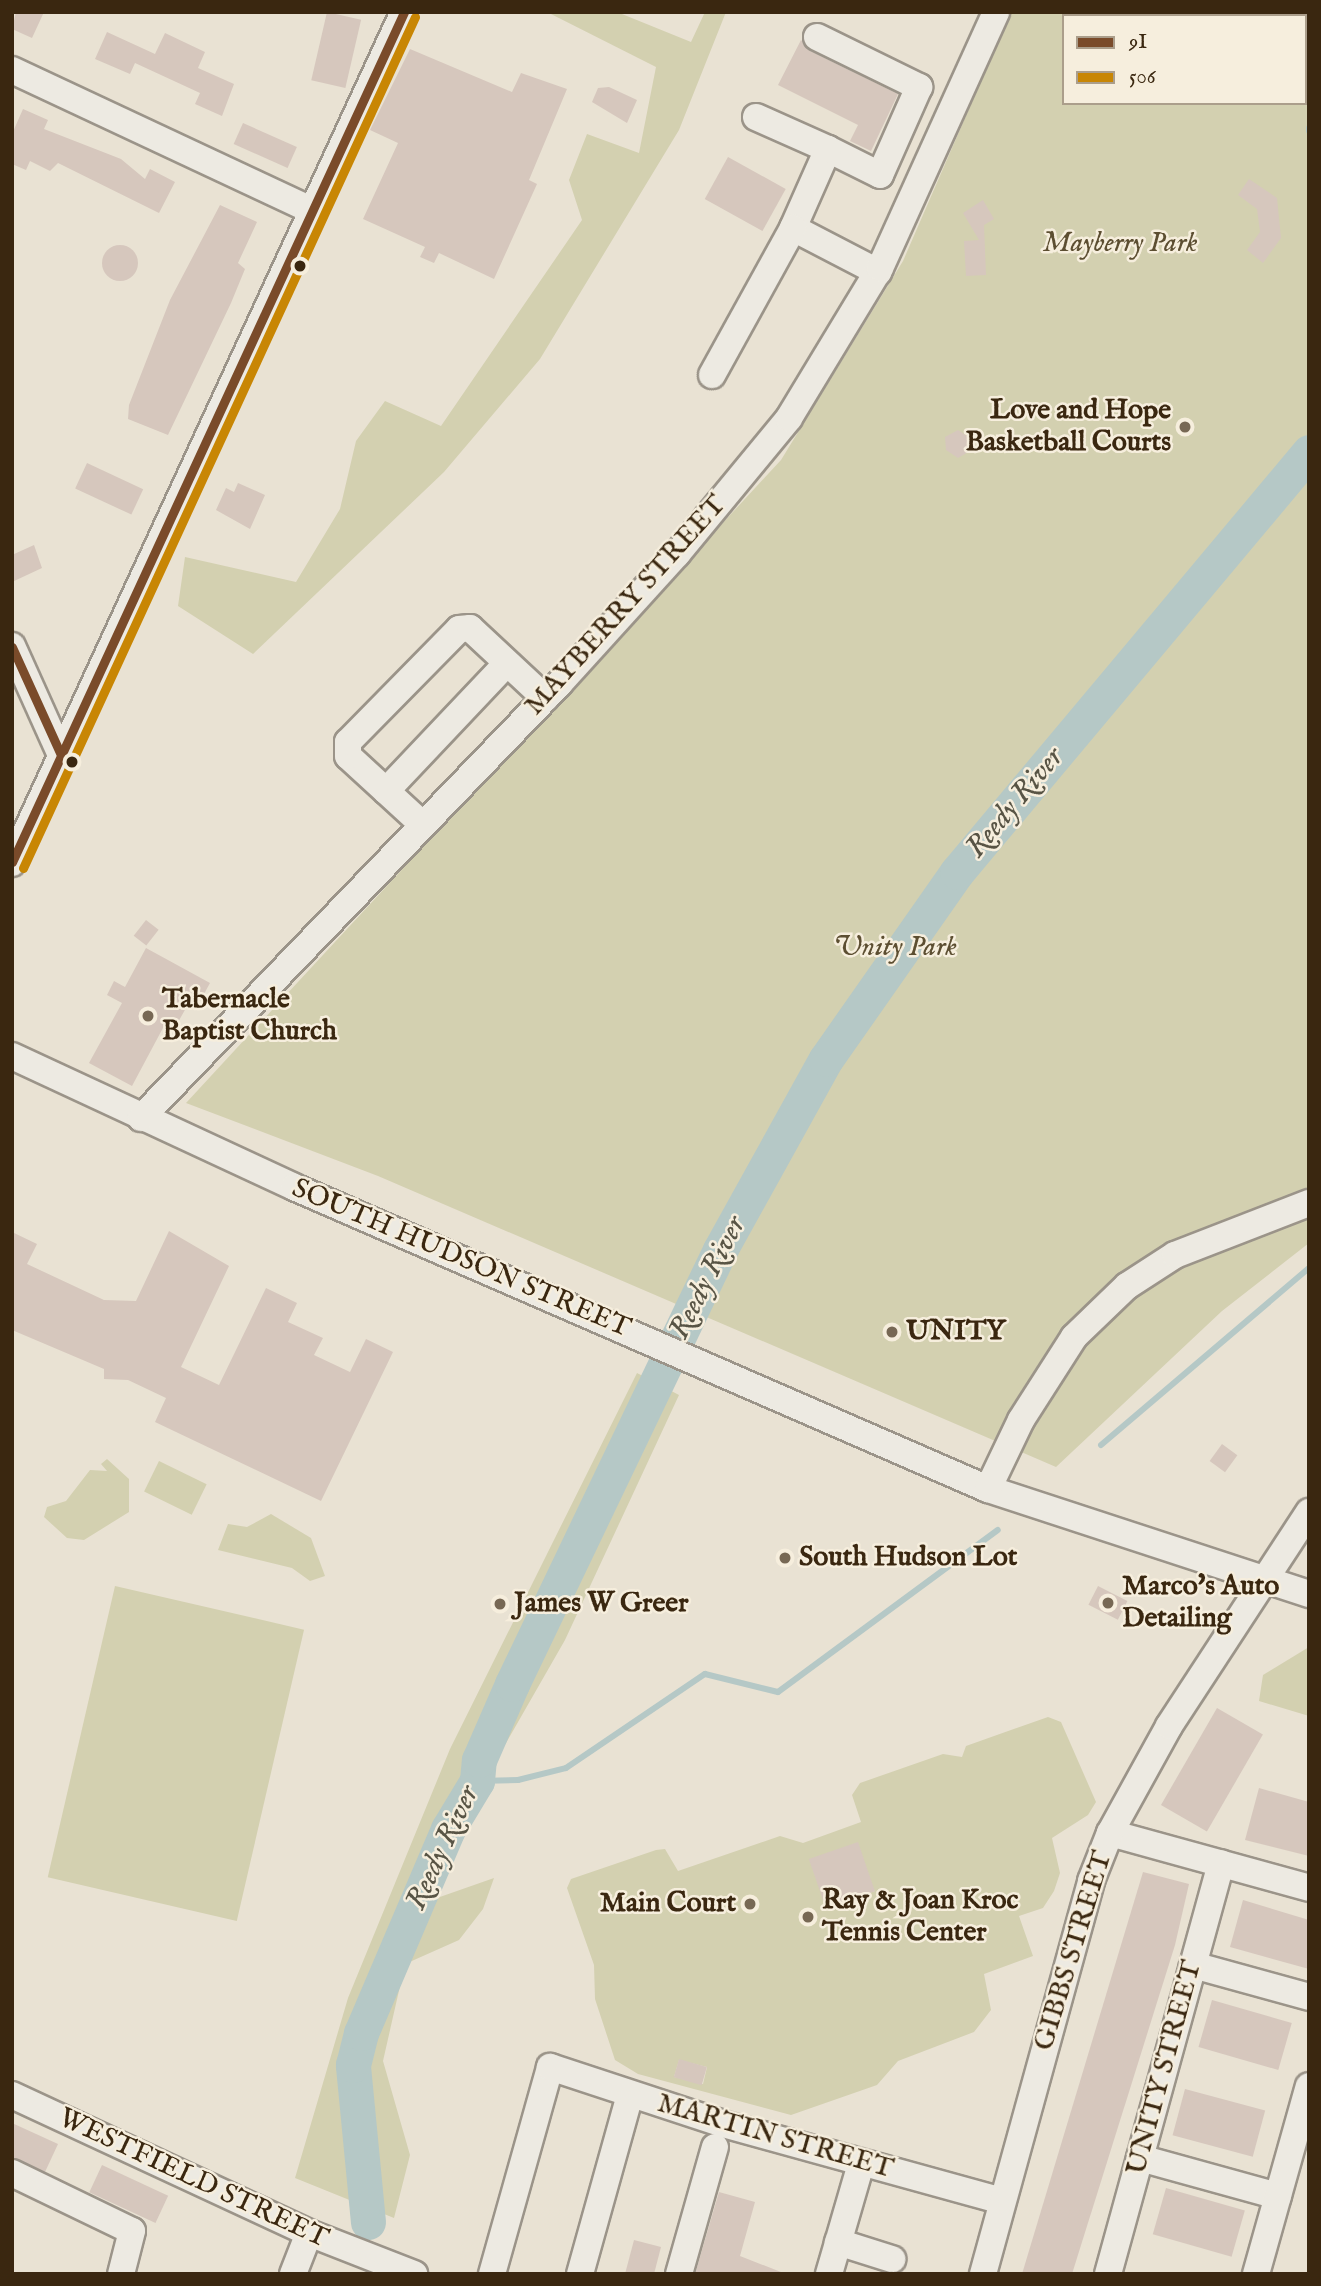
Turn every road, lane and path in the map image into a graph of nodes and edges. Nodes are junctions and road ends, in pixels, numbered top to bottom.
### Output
1 (404, 12) edge
2 (996, 12) edge
3 (817, 37) dead end
4 (12, 70) edge
5 (756, 117) dead end
6 (828, 149) junction
7 (313, 211) junction
8 (793, 228) junction
9 (878, 272) junction
10 (712, 374) dead end
11 (12, 646) edge
12 (506, 664) junction
13 (545, 698) junction
14 (62, 757) junction
15 (386, 791) junction
16 (422, 824) junction
17 (12, 863) edge
18 (12, 1056) edge
19 (141, 1118) junction
20 (1309, 1203) edge
21 (988, 1489) junction
22 (1309, 1511) edge
23 (1261, 1579) junction
24 (1309, 1594) edge
25 (1110, 1833) junction
26 (1222, 1863) junction
27 (1309, 1888) edge
28 (1193, 1965) junction
29 (1309, 1997) edge
30 (1309, 2086) edge
31 (12, 2095) edge
32 (630, 2095) junction
33 (715, 2147) dead end
34 (1140, 2158) junction
35 (862, 2164) junction
36 (12, 2173) edge
37 (1278, 2196) junction
38 (1002, 2201) junction
39 (309, 2233) junction
40 (838, 2242) junction
41 (892, 2259) dead end
42 (121, 2274) edge
43 (293, 2274) edge
44 (414, 2274) edge
45 (492, 2274) edge
46 (580, 2274) edge
47 (679, 2274) edge
48 (829, 2274) edge
49 (983, 2274) edge
50 (1108, 2274) edge
51 (1255, 2274) edge

1 - 7 street
2 - 9 street, MAYBERRY STREET
3 - 6 street
4 - 7 street
5 - 6 street
6 - 8 street
7 - 14 street
8 - 9 street
8 - 10 street
9 - 13 street, MAYBERRY STREET
11 - 14 street
12 - 13 street
12 - 15 street
12 - 15 street
13 - 16 street, MAYBERRY STREET
14 - 17 street
15 - 16 street
16 - 19 street, MAYBERRY STREET
18 - 19 street, SOUTH HUDSON STREET
19 - 21 street, SOUTH HUDSON STREET
20 - 21 street
21 - 23 street, SOUTH HUDSON STREET
22 - 23 street, GIBBS STREET
23 - 24 street, SOUTH HUDSON STREET
23 - 25 street, GIBBS STREET
25 - 26 street
25 - 38 street, GIBBS STREET
26 - 27 street
26 - 28 street, UNITY STREET
28 - 29 street
28 - 34 street, UNITY STREET
30 - 37 street
31 - 39 street, WESTFIELD STREET
32 - 35 street, MARTIN STREET
32 - 45 street, MARTIN STREET
32 - 46 street
33 - 47 street
34 - 37 street
34 - 50 street, UNITY STREET
35 - 38 street, MARTIN STREET
35 - 40 street
36 - 42 street
37 - 51 street
38 - 49 street, GIBBS STREET
39 - 43 street
39 - 44 street, WESTFIELD STREET
40 - 41 street
40 - 48 street

